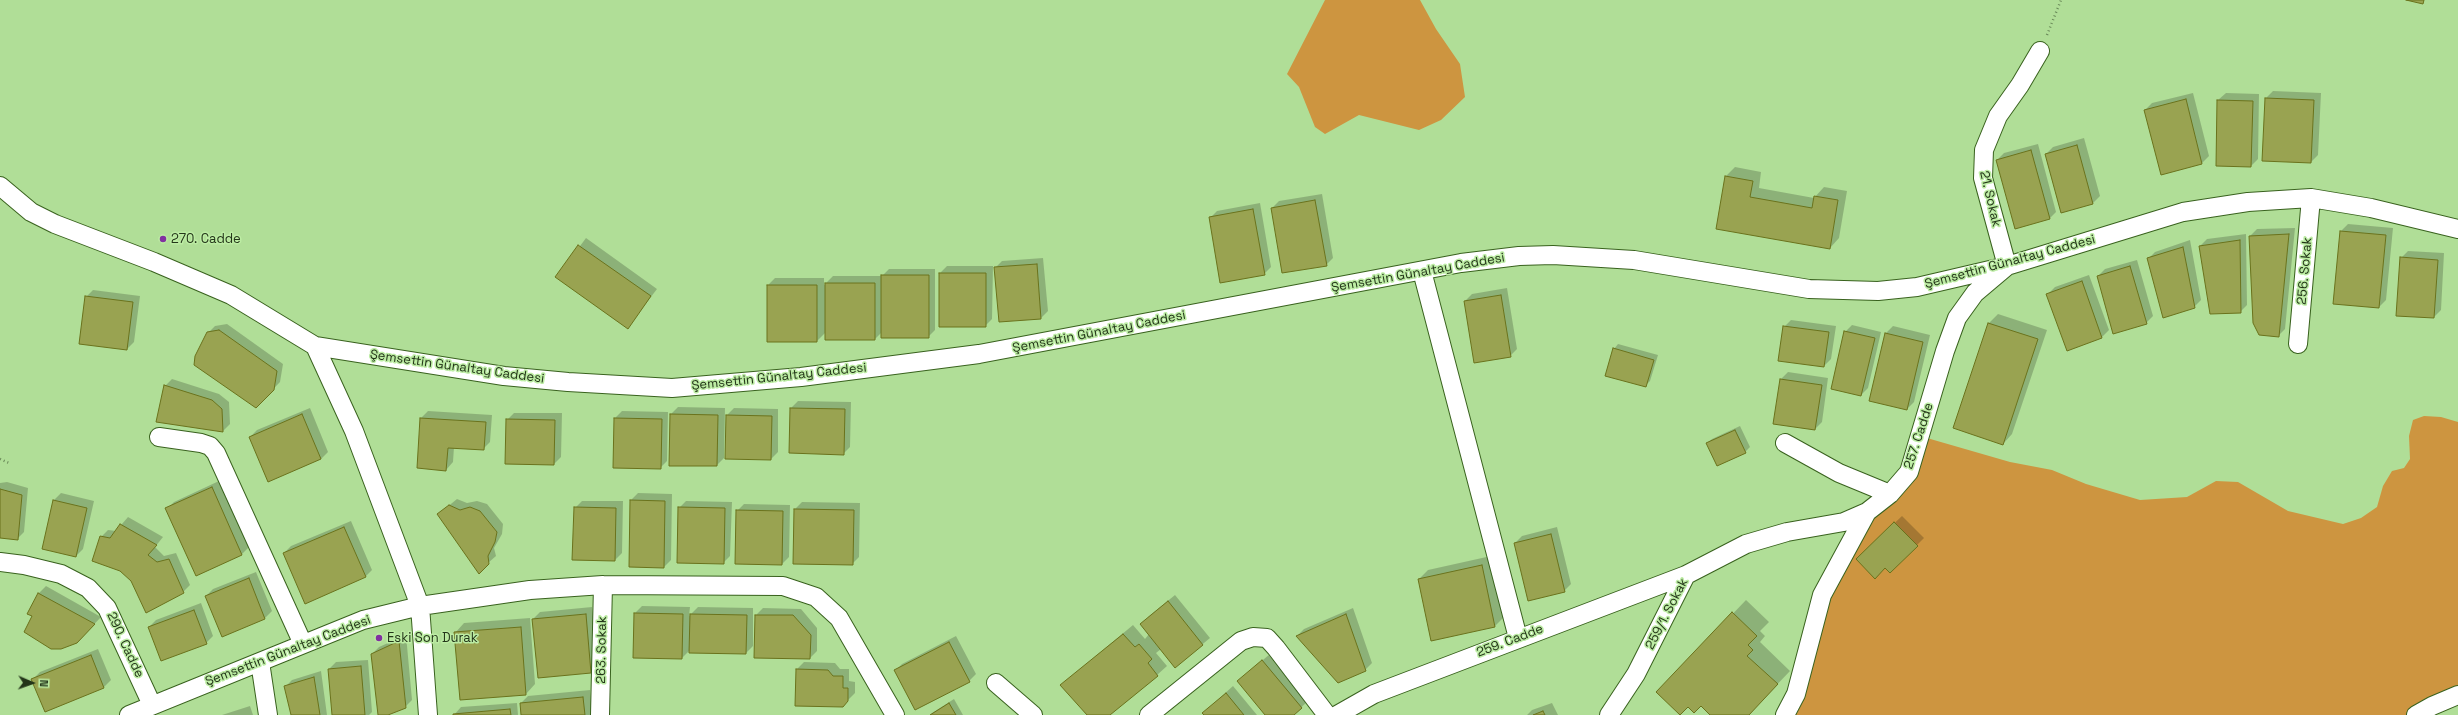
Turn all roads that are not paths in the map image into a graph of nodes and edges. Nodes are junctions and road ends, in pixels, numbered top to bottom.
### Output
1 (2040, 51) road end
2 (0, 186) edge
3 (2311, 198) junction
4 (2458, 230) edge
5 (2006, 266) junction
6 (1422, 271) junction
7 (2298, 344) dead end
8 (315, 346) junction
9 (160, 437) dead end
10 (1785, 443) dead end
11 (1890, 494) junction
12 (1867, 512) junction
13 (0, 562) edge
14 (1686, 575) junction
15 (603, 585) junction
16 (420, 606) junction
17 (1518, 638) junction
18 (303, 644) junction
19 (260, 662) junction
20 (996, 683) dead end
21 (2458, 695) edge
22 (152, 705) junction
23 (129, 715) edge
24 (268, 715) edge
25 (428, 715) edge
26 (600, 715) edge
27 (895, 715) edge
28 (1033, 715) edge
29 (1149, 715) edge
30 (1327, 715) edge
31 (1337, 715) edge
32 (1609, 715) edge
33 (1785, 715) edge
34 (2416, 715) edge

1 - 5 street, 21. Sokak
2 - 8 street
3 - 4 street, Şemsettin Günaltay Caddesi
3 - 5 street, Şemsettin Günaltay Caddesi
3 - 7 street, 256. Sokak
5 - 6 street, Şemsettin Günaltay Caddesi
5 - 11 street, 257. Cadde
6 - 8 street, Şemsettin Günaltay Caddesi
6 - 17 street
8 - 16 street
9 - 18 street
10 - 11 street
11 - 12 street, 257. Cadde
12 - 14 street, 259/1. Sokak
12 - 33 street, 257. Cadde
13 - 22 street, 290. Cadde
14 - 17 street, 259. Cadde
14 - 32 street, 259/1. Sokak
15 - 16 street, Şemsettin Günaltay Caddesi
15 - 26 street, 263. Sokak
15 - 27 street, Şemsettin Günaltay Caddesi
16 - 18 street, Şemsettin Günaltay Caddesi
16 - 25 street
17 - 31 street, 259. Cadde
18 - 19 street, Şemsettin Günaltay Caddesi
19 - 22 street, Şemsettin Günaltay Caddesi
19 - 24 street
20 - 28 street
21 - 34 street
22 - 23 street, Şemsettin Günaltay Caddesi
29 - 30 street

